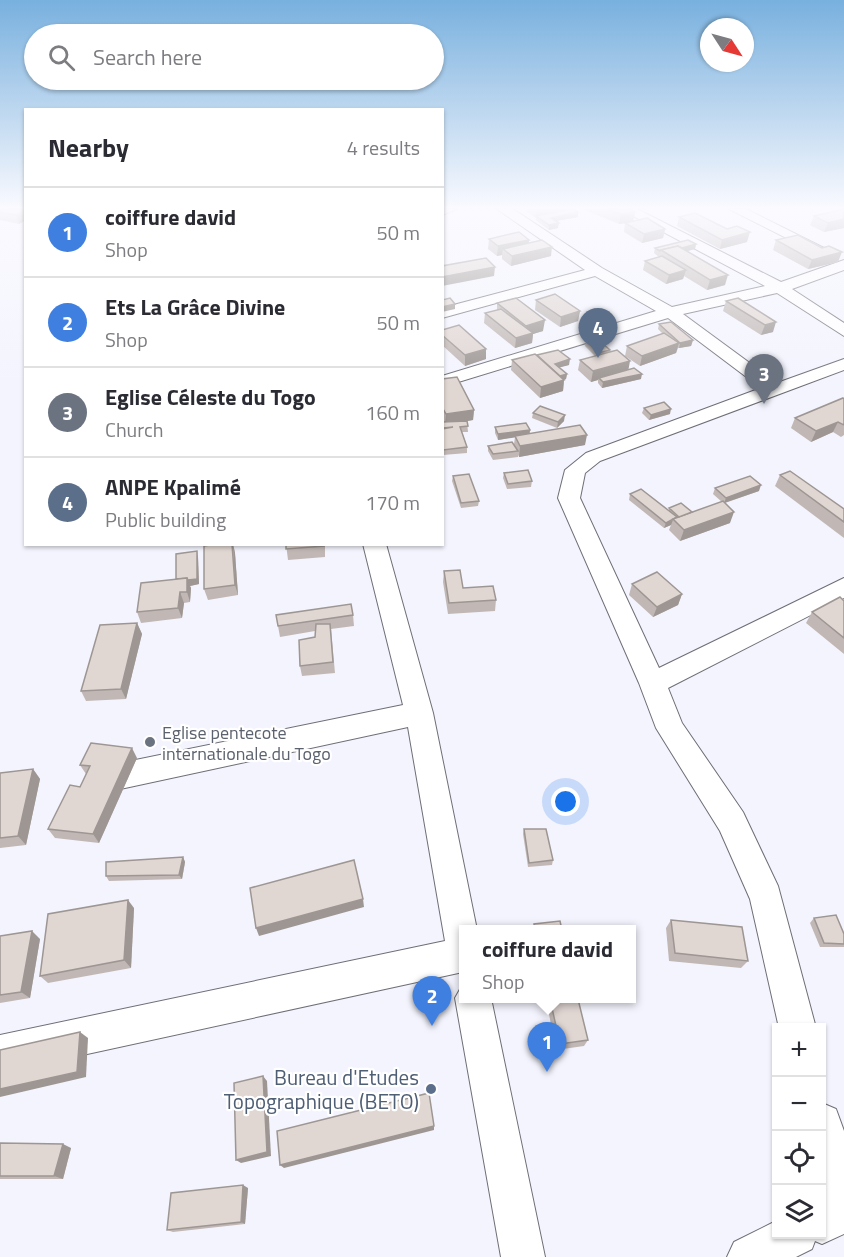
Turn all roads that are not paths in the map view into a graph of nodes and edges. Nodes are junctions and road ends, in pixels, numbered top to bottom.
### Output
1 (592, 268) edge
2 (741, 268) edge
3 (832, 268) edge
4 (597, 271) junction
5 (780, 288) junction
6 (444, 312) edge
7 (670, 312) junction
8 (844, 331) edge
9 (844, 364) edge
10 (444, 381) edge
11 (775, 390) junction
12 (375, 546) edge
13 (844, 587) edge
14 (653, 683) junction
15 (419, 713) junction
16 (111, 778) edge
17 (459, 925) edge
18 (459, 956) edge
19 (474, 1003) edge
20 (797, 1023) edge
21 (0, 1054) edge
22 (824, 1131) edge
23 (844, 1212) edge
24 (826, 1221) edge
25 (786, 1239) edge
26 (522, 1257) edge
27 (749, 1257) edge

1 - 4 street
2 - 5 street
3 - 5 street
4 - 6 street
4 - 7 street
5 - 7 street
5 - 8 street
7 - 10 street
7 - 11 street
9 - 11 street
11 - 14 street
12 - 15 street
13 - 14 street
14 - 20 street
15 - 16 street
15 - 17 street
18 - 21 street
19 - 26 street
22 - 23 street
23 - 24 street
25 - 27 street

